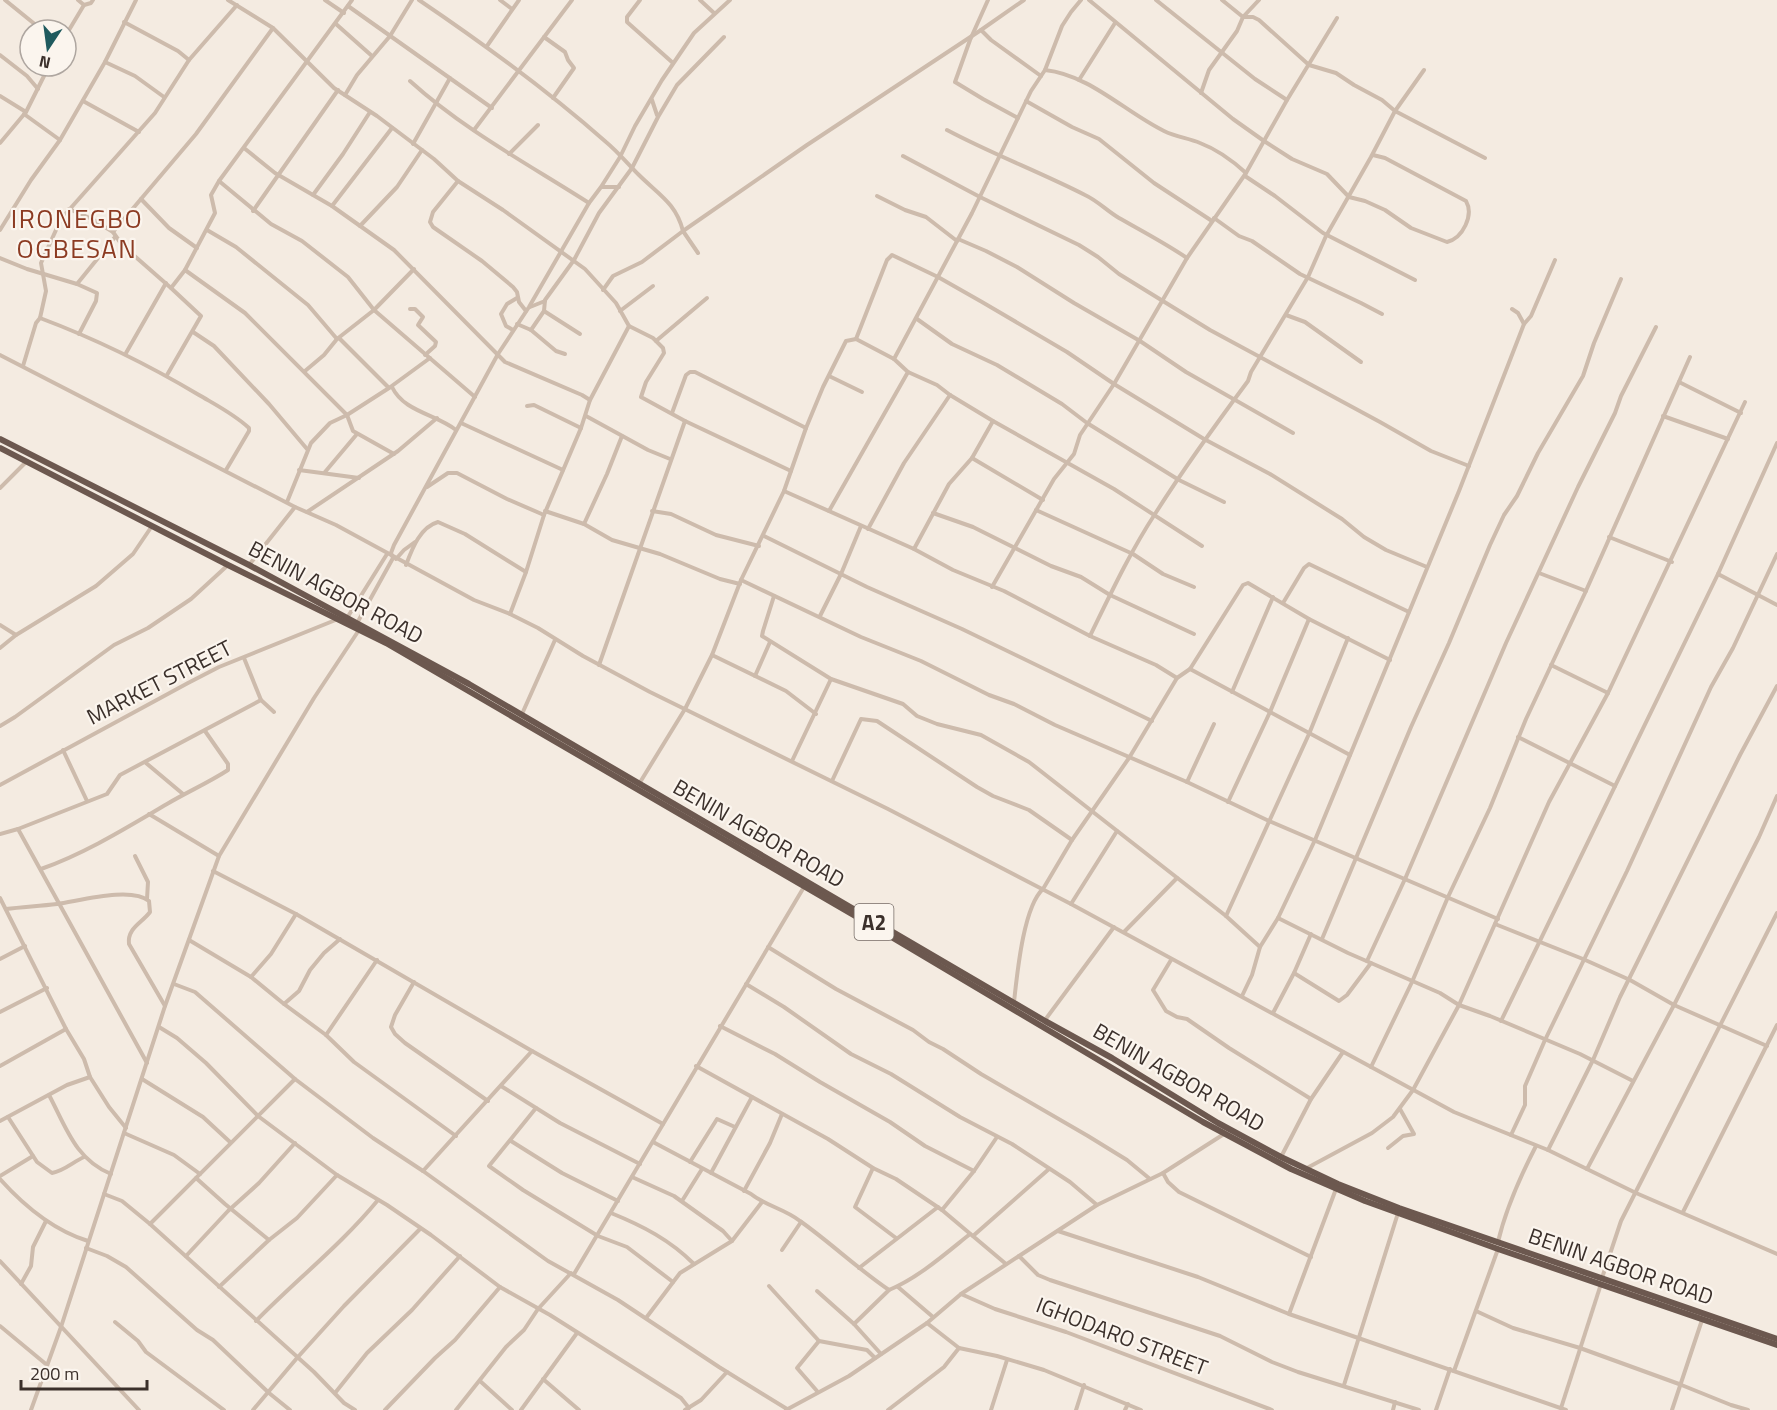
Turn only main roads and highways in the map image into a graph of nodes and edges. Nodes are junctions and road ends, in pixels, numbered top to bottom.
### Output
1 (0, 439) edge
2 (0, 448) edge
3 (346, 620) junction
4 (357, 626) junction
5 (1112, 1058) junction
6 (1107, 1065) junction
7 (1498, 1246) junction
8 (1602, 1281) junction
9 (1777, 1339) edge
10 (1777, 1344) edge

1 - 3 highway, BENIN AGBOR ROAD / A2
2 - 3 highway, BENIN AGBOR ROAD / A2
3 - 4 highway, BENIN AGBOR ROAD / A2
4 - 5 highway, BENIN AGBOR ROAD / A2
4 - 6 highway, BENIN AGBOR ROAD / A2
5 - 6 highway
5 - 7 highway, BENIN AGBOR ROAD / A2
6 - 7 highway, BENIN AGBOR ROAD / A2
7 - 8 highway, BENIN AGBOR ROAD / A2
8 - 9 highway, BENIN AGBOR ROAD / A2
8 - 10 highway, BENIN AGBOR ROAD / A2

